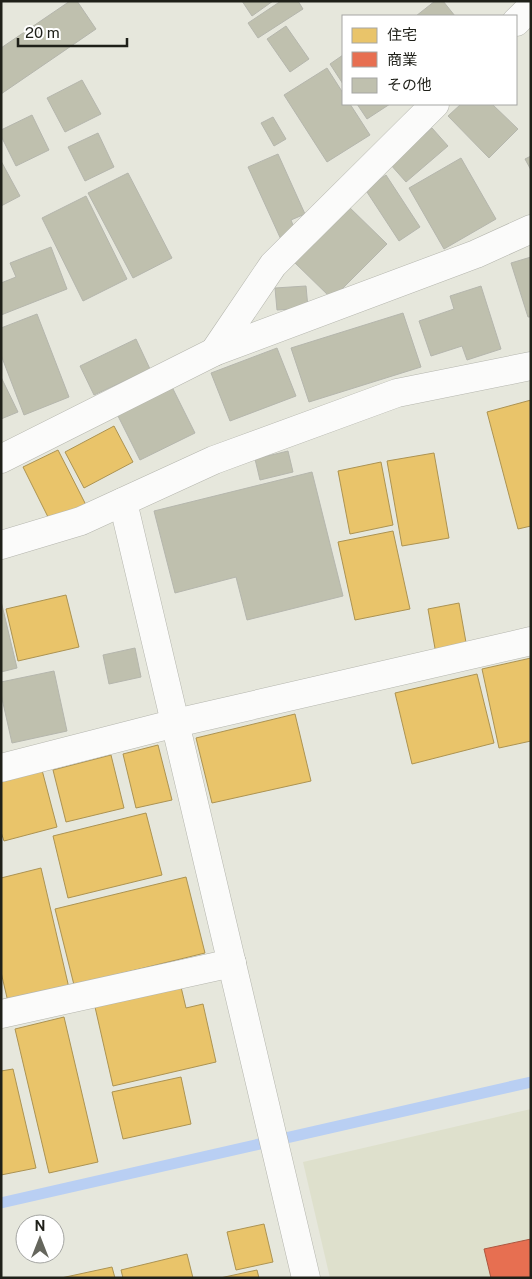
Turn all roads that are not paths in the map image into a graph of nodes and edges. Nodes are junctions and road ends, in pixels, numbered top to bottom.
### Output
1 (531, 7) edge
2 (517, 21) edge
3 (434, 105) edge
4 (531, 229) edge
5 (214, 352) junction
6 (531, 366) edge
7 (1, 459) edge
8 (123, 502) junction
9 (4, 537) edge
10 (531, 641) edge
11 (176, 724) junction
12 (1, 768) edge
13 (232, 963) junction
14 (1, 1014) edge
15 (306, 1278) edge

1 - 2 street
3 - 5 street
4 - 5 street
5 - 7 street
6 - 8 street
8 - 9 street
8 - 11 street
10 - 11 street
11 - 12 street
11 - 13 street
13 - 14 street
13 - 15 street

